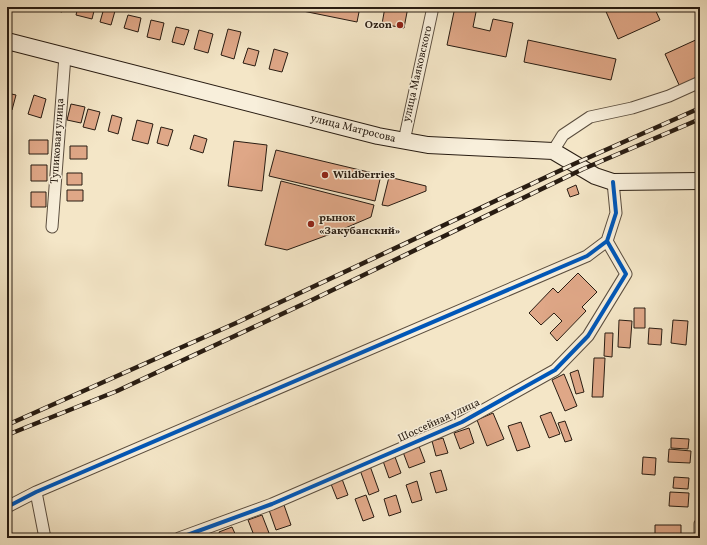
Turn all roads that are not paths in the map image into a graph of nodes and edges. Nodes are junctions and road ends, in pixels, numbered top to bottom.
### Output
1 (433, 7) edge
2 (7, 42) edge
3 (65, 56) junction
4 (700, 82) edge
5 (404, 141) junction
6 (553, 151) junction
7 (700, 181) edge
8 (613, 182) junction
9 (52, 227) dead end
10 (607, 241) junction
11 (36, 492) junction
12 (7, 507) edge
13 (700, 524) edge
14 (45, 538) edge
15 (179, 538) edge
16 (700, 538) edge

1 - 5 street, улица Маяковского
2 - 3 main road, улица Матросова
3 - 5 main road, улица Матросова
3 - 9 street, Тупиковая улица
4 - 6 street
5 - 6 main road, улица Матросова
6 - 8 main road, улица Матросова
7 - 8 main road, улица Матросова
8 - 10 street
10 - 11 street
10 - 15 street, Шоссейная улица
11 - 12 street
11 - 14 street
13 - 16 street

